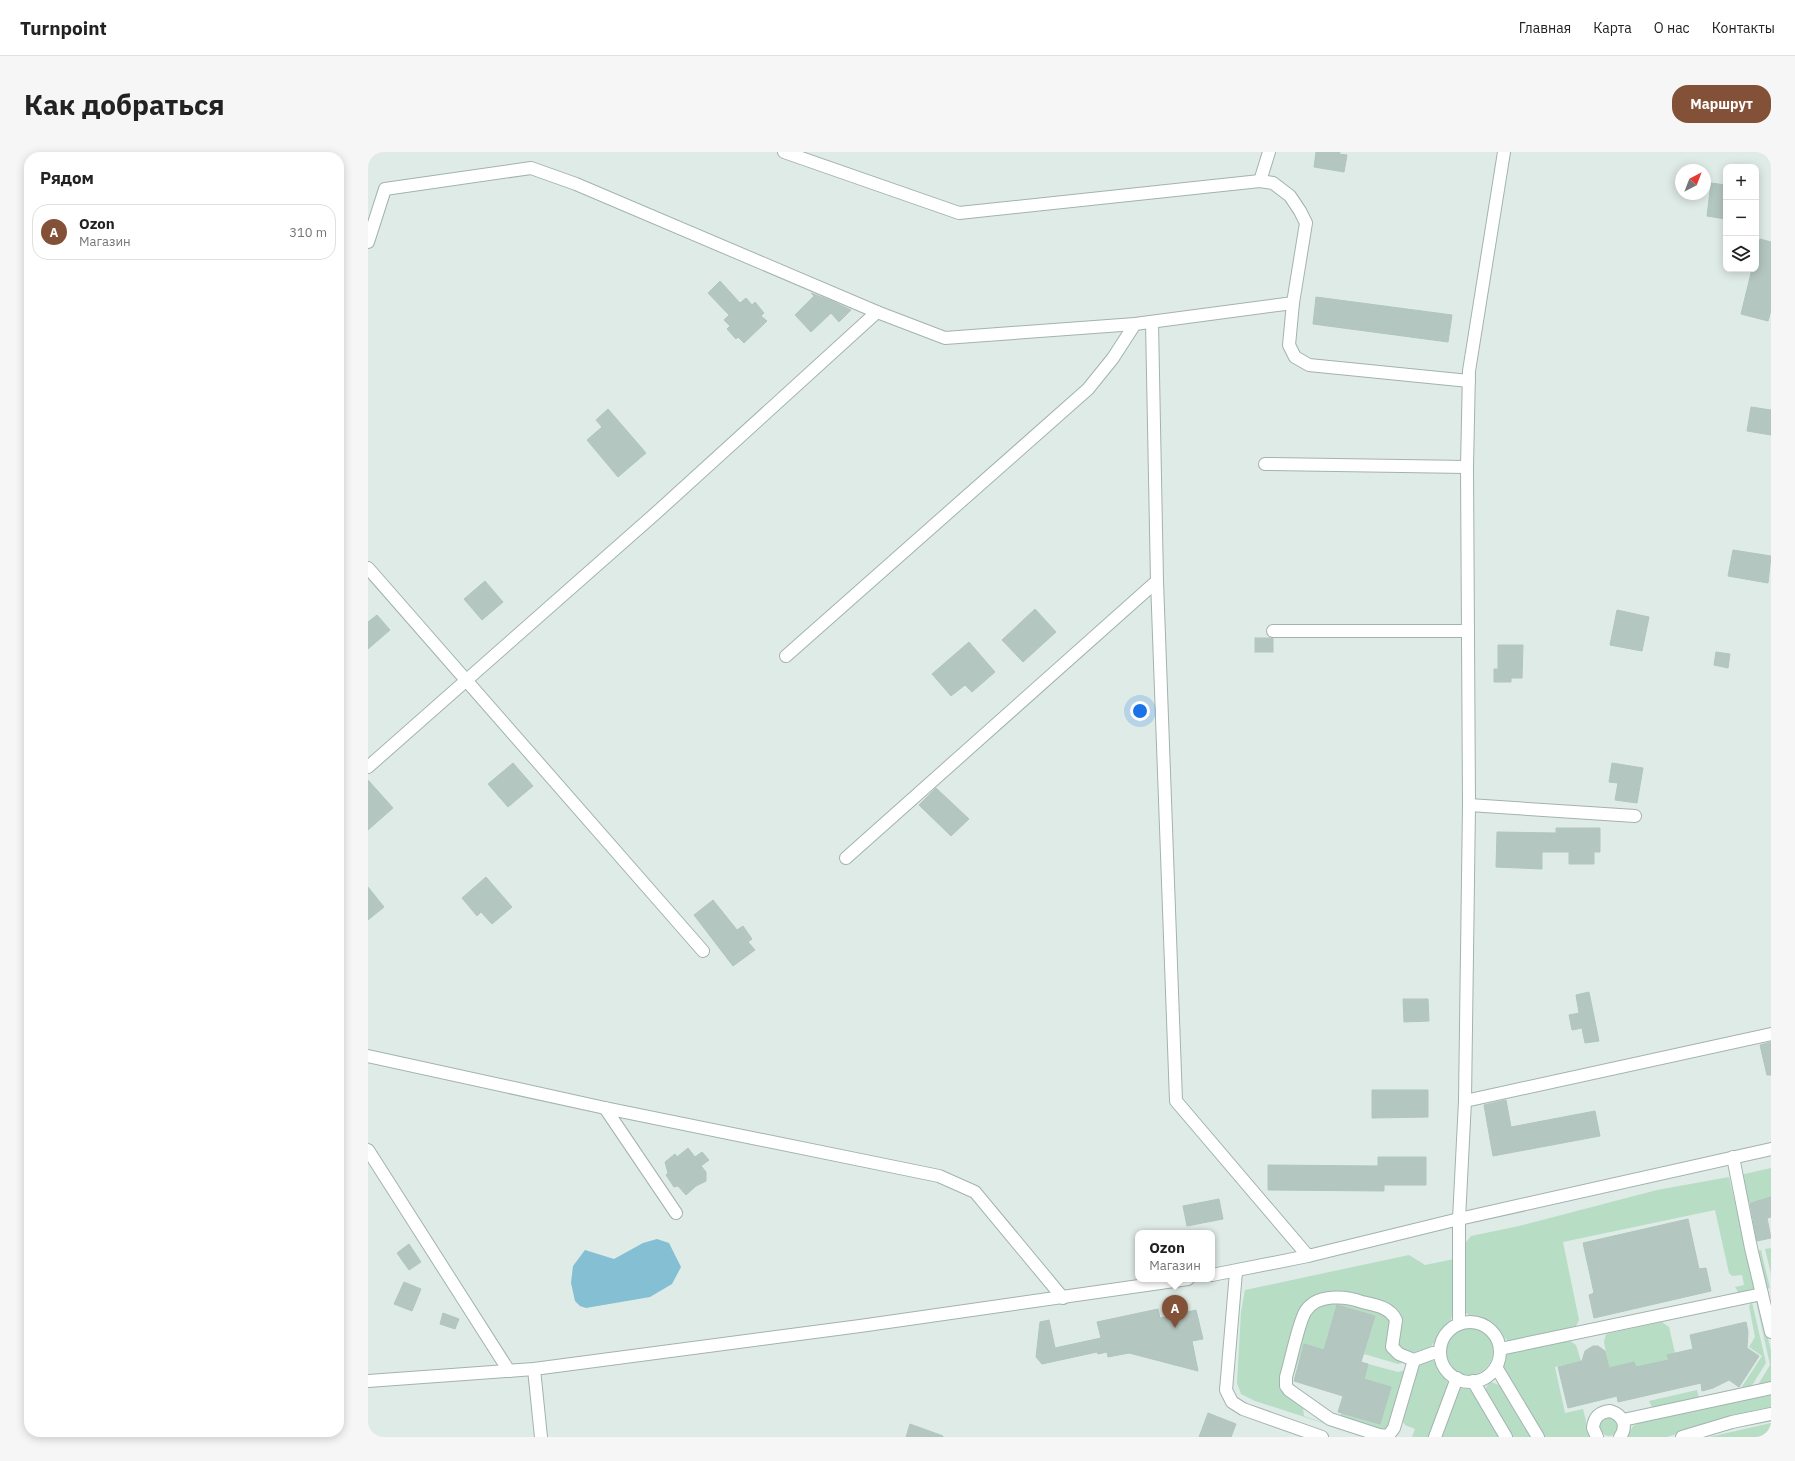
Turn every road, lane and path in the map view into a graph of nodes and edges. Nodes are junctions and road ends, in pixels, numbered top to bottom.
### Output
1 (784, 152) edge
2 (1269, 152) edge
3 (1504, 152) edge
4 (1260, 181) junction
5 (368, 242) edge
6 (1293, 303) junction
7 (878, 312) junction
8 (1152, 322) junction
9 (1135, 324) junction
10 (1469, 381) junction
11 (1265, 464) dead end
12 (1467, 467) junction
13 (368, 568) edge
14 (1157, 581) junction
15 (1273, 631) dead end
16 (1468, 631) junction
17 (786, 656) dead end
18 (467, 680) junction
19 (368, 767) edge
20 (1469, 805) junction
21 (1635, 816) dead end
22 (846, 858) dead end
23 (703, 951) dead end
24 (1771, 1034) edge
25 (368, 1056) edge
26 (1465, 1101) junction
27 (605, 1108) junction
28 (1771, 1148) edge
29 (368, 1150) edge
30 (1733, 1157) junction
31 (676, 1214) dead end
32 (1459, 1220) junction
33 (1308, 1256) junction
34 (1236, 1272) junction
35 (1215, 1275) edge
36 (1168, 1282) edge
37 (1762, 1294) junction
38 (1063, 1298) junction
39 (1459, 1324) junction
40 (1771, 1332) edge
41 (1500, 1349) junction
42 (1440, 1353) junction
43 (1414, 1360) junction
44 (1496, 1367) junction
45 (534, 1369) junction
46 (509, 1370) junction
47 (1457, 1378) junction
48 (368, 1381) edge
49 (1473, 1381) junction
50 (1771, 1388) edge
51 (1771, 1414) edge
52 (1623, 1420) junction
53 (541, 1437) edge
54 (1322, 1437) edge
55 (1435, 1437) edge
56 (1506, 1437) edge
57 (1538, 1437) edge
58 (1597, 1437) edge
59 (1620, 1437) edge
60 (1682, 1437) edge

1 - 4 street
2 - 4 street
3 - 10 street
4 - 6 street
5 - 7 street
6 - 8 street
6 - 10 street
7 - 9 street
7 - 18 street
8 - 9 street
8 - 14 street
9 - 17 street
10 - 12 street
11 - 12 street
12 - 16 street
13 - 18 street
14 - 22 street
14 - 33 street
15 - 16 street
16 - 20 street
18 - 19 street
18 - 23 street
20 - 21 street
20 - 26 street
24 - 26 street
25 - 27 street
26 - 32 street
27 - 31 street
27 - 38 street
28 - 30 street
29 - 46 street
30 - 32 street
30 - 37 street
32 - 33 street
32 - 39 street
33 - 34 street
34 - 35 street
34 - 54 street
36 - 38 street
37 - 40 street
37 - 41 street
38 - 45 street
39 - 41 street
39 - 42 street
41 - 44 street
42 - 43 street
42 - 47 street
43 - 43 street
44 - 49 street
44 - 57 street
45 - 46 street
45 - 53 street
46 - 48 street
47 - 49 street
47 - 55 street
49 - 56 street
50 - 52 street
51 - 60 street
52 - 58 street
52 - 59 street

